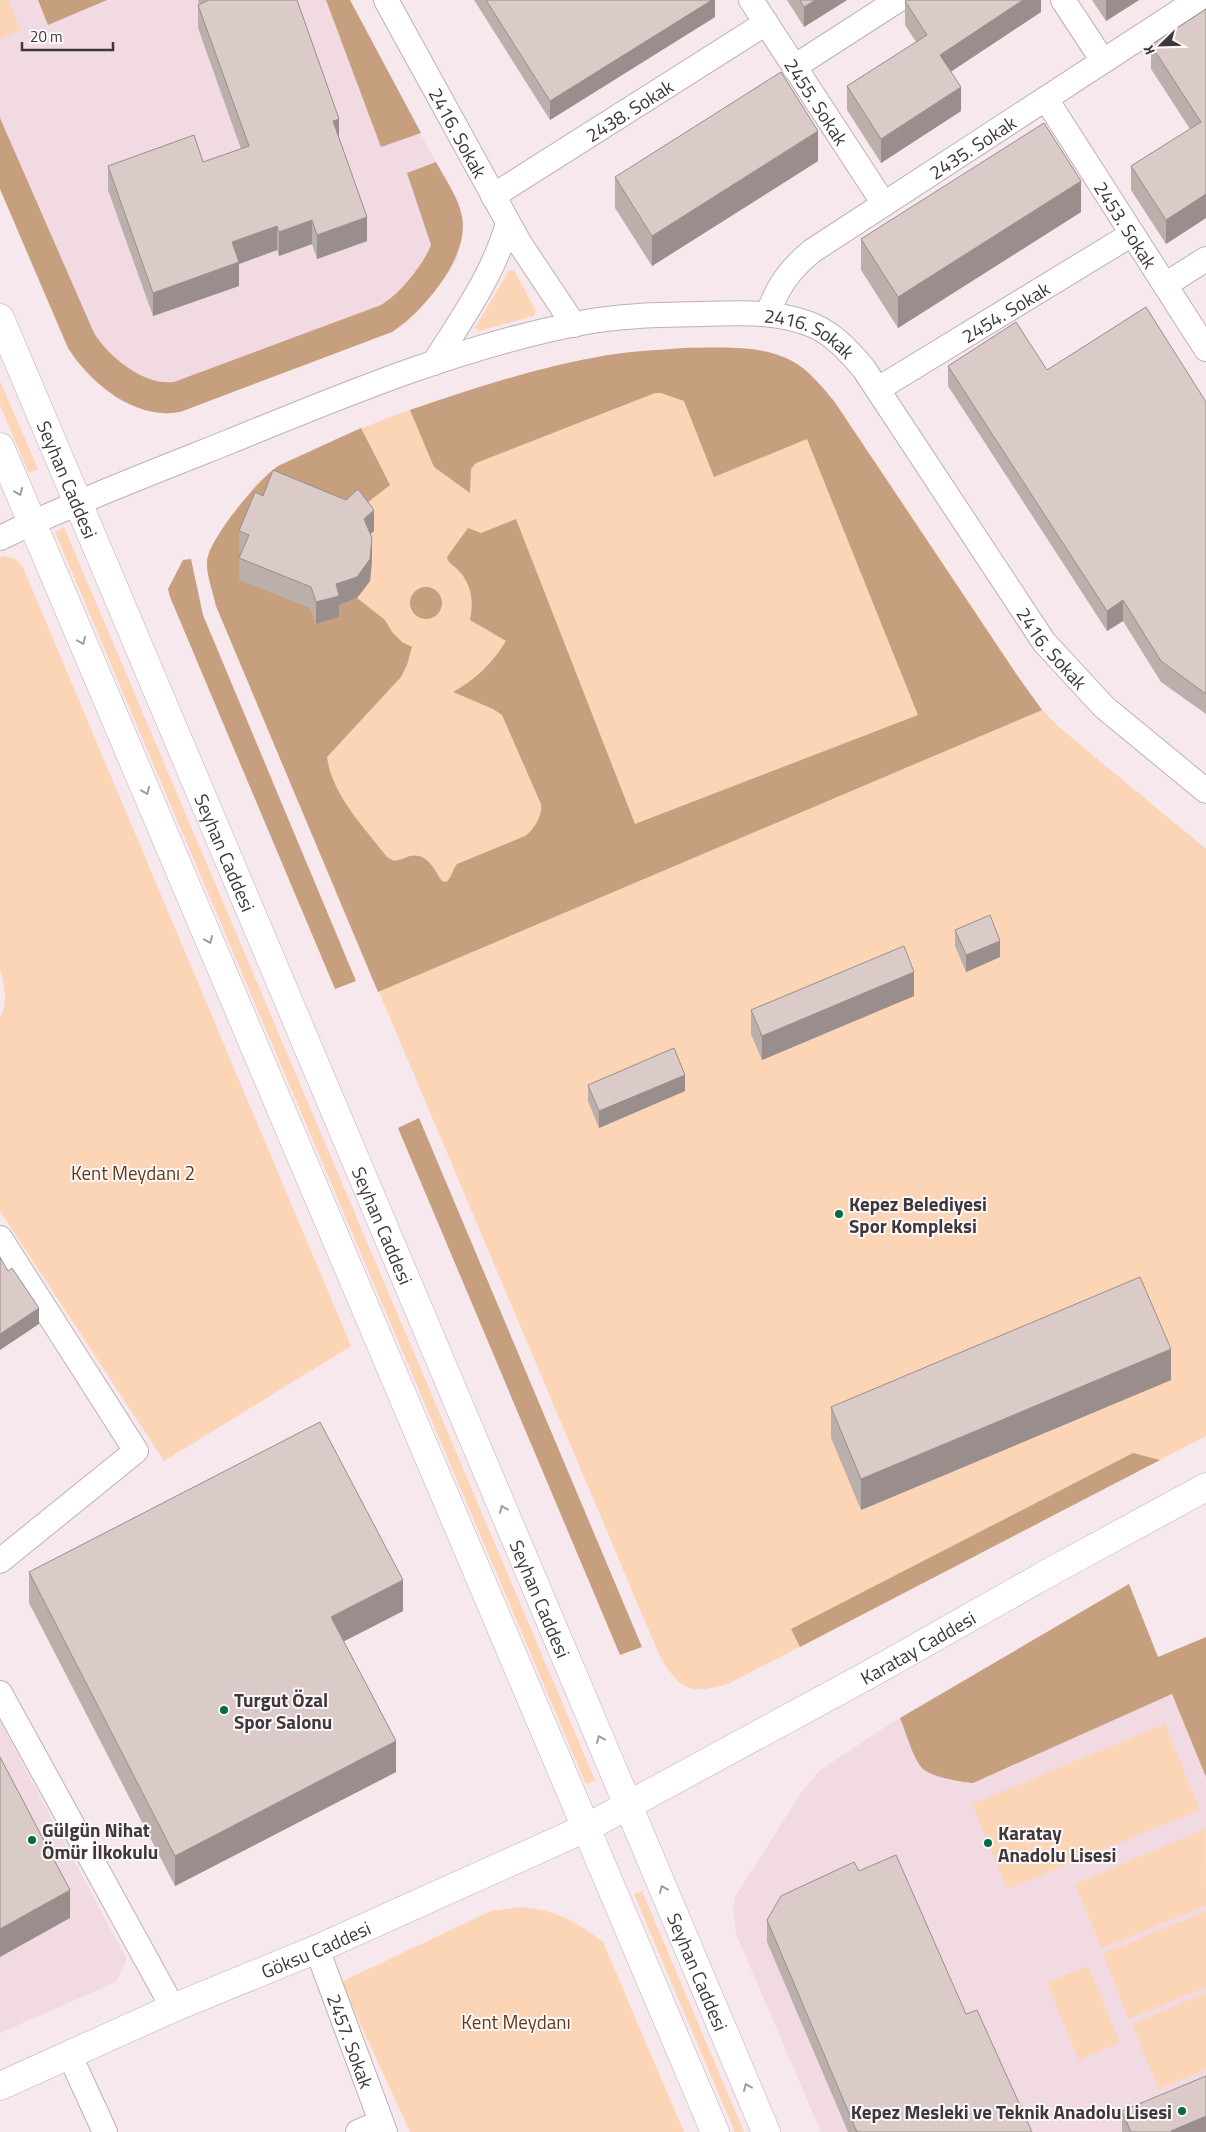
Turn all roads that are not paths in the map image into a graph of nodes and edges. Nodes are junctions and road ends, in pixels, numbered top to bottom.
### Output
1 (386, 0) edge
2 (750, 0) edge
3 (898, 0) edge
4 (1063, 0) edge
5 (1197, 0) edge
6 (766, 24) junction
7 (1103, 61) junction
8 (794, 67) junction
9 (1046, 99) junction
10 (493, 196) junction
11 (884, 204) junction
12 (508, 223) junction
13 (1132, 234) junction
14 (1206, 259) edge
15 (1165, 285) junction
16 (768, 314) junction
17 (0, 318) edge
18 (574, 325) junction
19 (1206, 349) edge
20 (434, 363) junction
21 (878, 389) junction
22 (0, 447) edge
23 (78, 503) junction
24 (32, 522) junction
25 (0, 538) edge
26 (1206, 791) edge
27 (0, 1238) edge
28 (1206, 1487) edge
29 (0, 1561) edge
30 (0, 1693) edge
31 (628, 1806) junction
32 (586, 1828) junction
33 (317, 1949) junction
34 (173, 2008) junction
35 (70, 2056) junction
36 (0, 2086) edge
37 (383, 2127) edge
38 (105, 2132) edge
39 (358, 2132) edge
40 (715, 2132) edge
41 (766, 2132) edge

1 - 10 street, 2416. Sokak
2 - 6 street, 2455. Sokak
3 - 8 street
4 - 7 street
5 - 7 street, 2435. Sokak
6 - 8 street, 2455. Sokak
6 - 10 street, 2438. Sokak
7 - 9 street, 2435. Sokak
8 - 11 street, 2455. Sokak
9 - 11 street, 2435. Sokak
9 - 13 street, 2453. Sokak
10 - 12 street, 2416. Sokak
11 - 16 street, 2435. Sokak
12 - 18 street, 2416. Sokak
12 - 20 street
13 - 15 street, 2453. Sokak
13 - 21 street, 2454. Sokak
14 - 15 street
15 - 19 street, 2453. Sokak
16 - 18 street, 2416. Sokak
16 - 21 street, 2416. Sokak
17 - 23 street, Seyhan Caddesi
18 - 20 street
20 - 23 street
21 - 26 street, 2416. Sokak
22 -> 24 street
23 - 24 street
31 -> 23 street, Seyhan Caddesi
24 - 25 street
24 -> 32 street
27 - 29 street
28 - 31 street, Karatay Caddesi
30 - 34 street
31 - 32 street, Göksu Caddesi
41 -> 31 street, Seyhan Caddesi
32 - 33 street, Göksu Caddesi
32 - 40 street
33 - 34 street, Göksu Caddesi
33 - 37 street, 2457. Sokak
34 - 35 street, Göksu Caddesi
35 - 36 street, Göksu Caddesi
35 - 38 street
37 - 39 street

